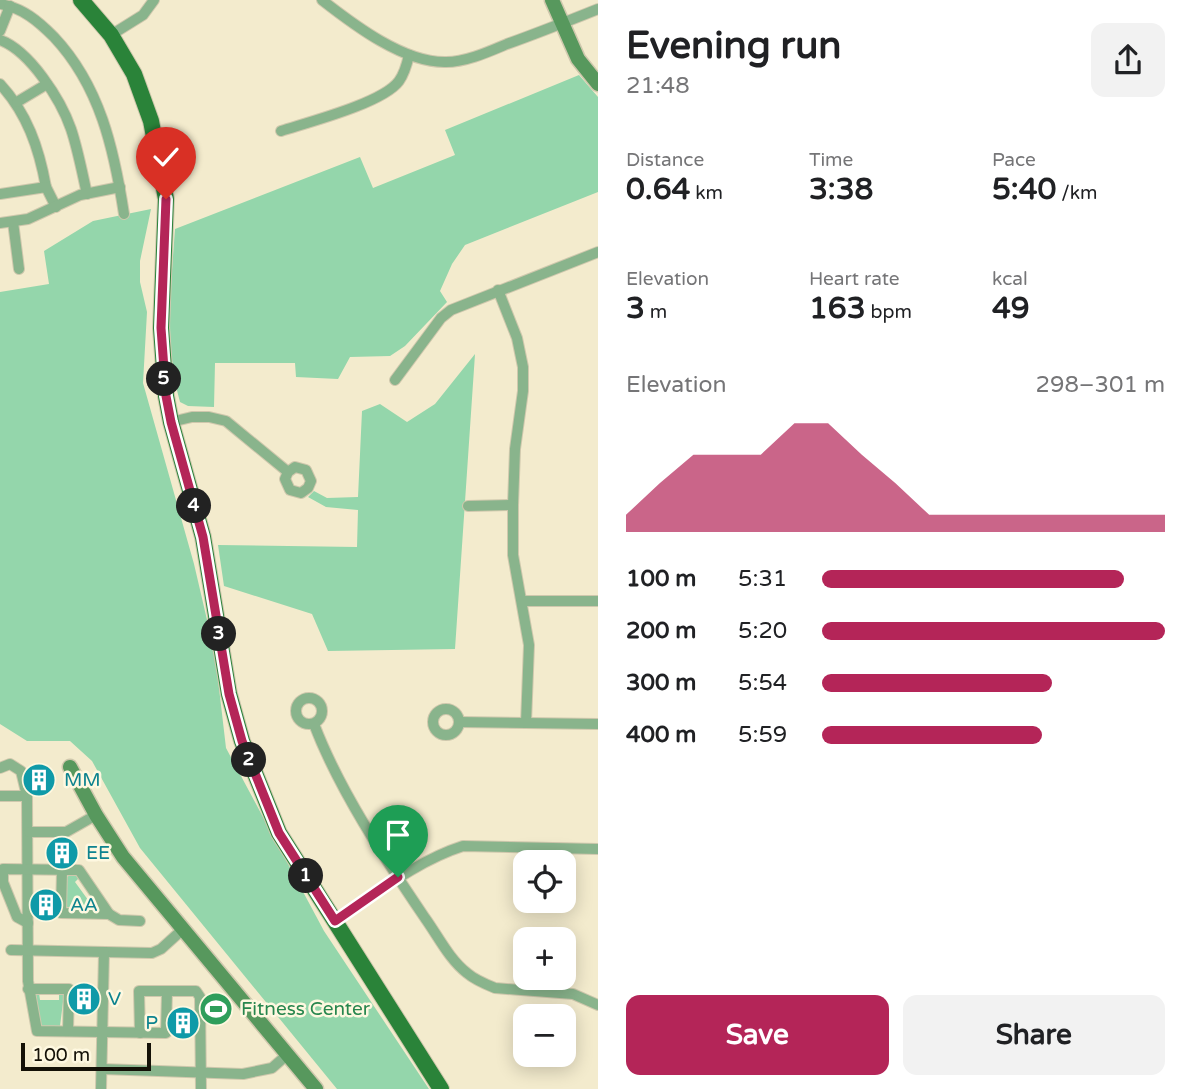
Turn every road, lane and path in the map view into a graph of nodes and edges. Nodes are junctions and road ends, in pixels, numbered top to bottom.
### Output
1 (81, 0) edge
2 (154, 0) edge
3 (323, 0) edge
4 (552, 0) edge
5 (5, 5) edge
6 (598, 9) edge
7 (561, 24) junction
8 (0, 31) edge
9 (111, 35) junction
10 (0, 40) edge
11 (408, 55) junction
12 (0, 84) edge
13 (47, 84) junction
14 (598, 84) edge
15 (16, 102) junction
16 (281, 131) dead end
17 (46, 187) junction
18 (120, 187) junction
19 (0, 194) edge
20 (87, 194) junction
21 (56, 207) junction
22 (124, 214) dead end
23 (13, 222) junction
24 (0, 223) edge
25 (598, 253) edge
26 (19, 269) dead end
27 (498, 290) junction
28 (395, 380) dead end
29 (171, 422) junction
30 (288, 472) dead end
31 (468, 506) dead end
32 (513, 506) junction
33 (522, 601) junction
34 (598, 601) edge
35 (458, 722) dead end
36 (526, 723) junction
37 (314, 724) dead end
38 (598, 724) edge
39 (70, 767) dead end
40 (0, 768) edge
41 (0, 796) edge
42 (27, 796) junction
43 (96, 815) junction
44 (29, 832) junction
45 (598, 849) edge
46 (28, 869) junction
47 (62, 870) junction
48 (398, 877) junction
49 (108, 914) junction
50 (140, 920) dead end
51 (335, 921) junction
52 (28, 923) junction
53 (182, 930) junction
54 (11, 950) dead end
55 (27, 951) junction
56 (104, 952) junction
57 (28, 989) junction
58 (167, 991) junction
59 (557, 992) joint
60 (598, 1005) edge
61 (68, 1031) junction
62 (102, 1032) junction
63 (139, 1033) junction
64 (288, 1054) junction
65 (102, 1069) junction
66 (202, 1071) junction
67 (101, 1089) edge
68 (201, 1089) edge
69 (317, 1089) edge
70 (441, 1089) edge

1 - 9 main road
2 - 9 street
3 - 11 street
4 - 7 street
5 - 8 street
5 - 18 street
6 - 7 street
7 - 11 street
7 - 14 street
9 - 29 main road
10 - 13 street
11 - 16 street
12 - 15 street
13 - 15 street
13 - 20 street
15 - 17 street
17 - 19 street
17 - 21 street
18 - 20 street
18 - 22 street
20 - 21 street
21 - 23 street
23 - 24 street
23 - 26 street
25 - 27 street
27 - 28 street
27 - 32 street
29 - 30 street
29 - 51 main road
31 - 32 street
32 - 33 street
33 - 34 street
33 - 36 street
35 - 36 street
36 - 38 street
37 - 48 street
39 - 43 street
40 - 42 street
41 - 42 street
42 - 44 street
43 - 44 street
43 - 53 street
44 - 46 street
45 - 48 street
46 - 47 street
46 - 52 street
46 - 52 street
47 - 49 street
47 - 49 street
48 - 51 street
48 - 59 street
49 - 50 street
51 - 70 main road
52 - 55 street
53 - 56 street
53 - 64 street
54 - 55 street
55 - 56 street
55 - 57 street
56 - 62 street
57 - 61 street
57 - 61 street
58 - 63 street
58 - 63 street
58 - 66 street
59 - 60 street
61 - 62 street
62 - 63 street
62 - 65 street
64 - 66 street
64 - 69 street
65 - 66 street
65 - 67 street
66 - 68 street

